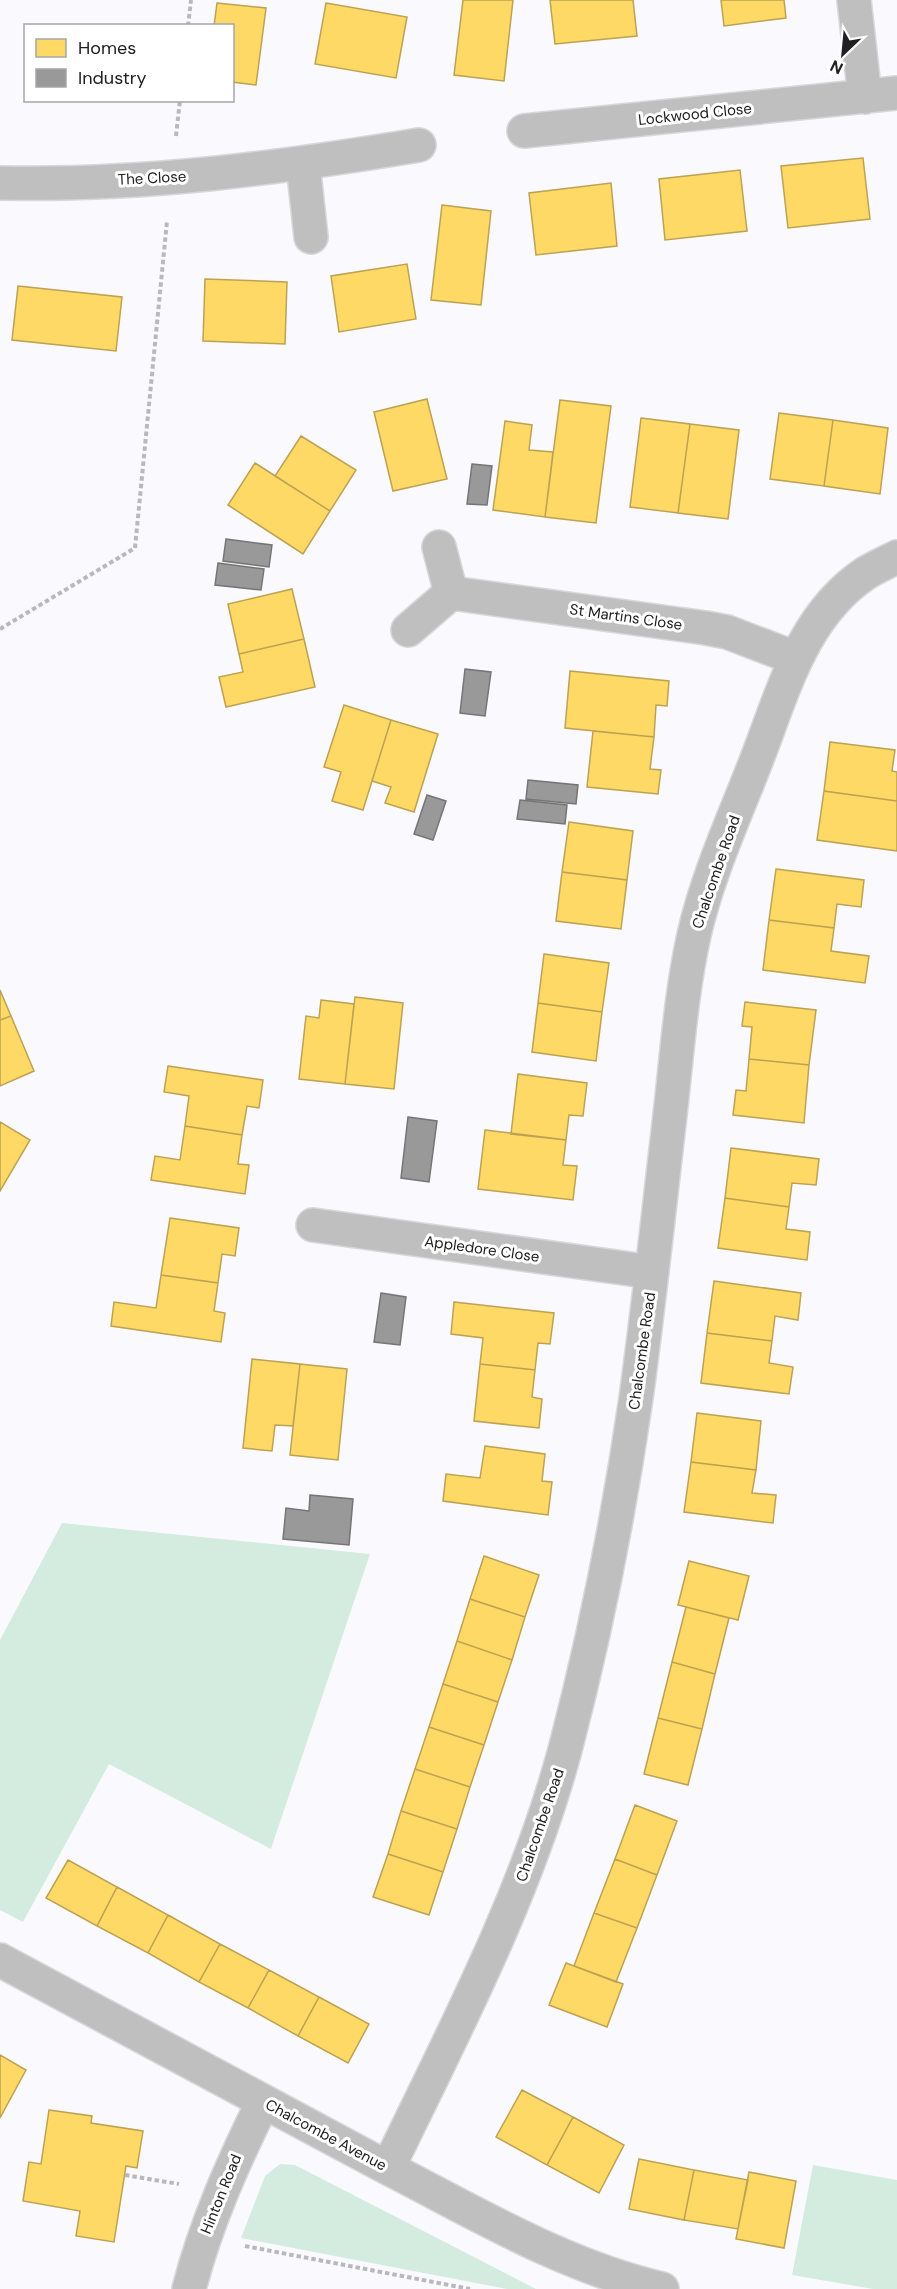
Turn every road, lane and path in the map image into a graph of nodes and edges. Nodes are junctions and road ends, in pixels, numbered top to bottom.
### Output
1 (191, 0) edge
2 (854, 0) edge
3 (188, 24) edge
4 (881, 95) edge
5 (180, 102) edge
6 (524, 131) dead end
7 (419, 145) dead end
8 (303, 164) junction
9 (171, 178) junction
10 (0, 183) edge
11 (311, 237) dead end
12 (439, 547) dead end
13 (897, 557) edge
14 (451, 593) junction
15 (0, 629) edge
16 (408, 630) dead end
17 (795, 658) junction
18 (313, 1224) dead end
19 (652, 1272) junction
20 (0, 1960) edge
21 (263, 2102) junction
22 (388, 2168) junction
23 (125, 2175) dead end
24 (221, 2191) junction
25 (203, 2238) junction
26 (189, 2289) edge
27 (471, 2289) edge
28 (662, 2289) edge

1 - 3 path
2 - 4 street, Lockwood Close
4 - 6 street, Lockwood Close
5 - 9 path
7 - 8 street, The Close
8 - 9 street, The Close
8 - 11 street
9 - 10 street, The Close
9 - 15 path
12 - 14 street
13 - 17 street, Chalcombe Road
14 - 16 street
14 - 17 street, St Martins Close
17 - 19 street, Chalcombe Road
18 - 19 street, Appledore Close
19 - 22 street, Chalcombe Road
20 - 21 street, Chalcombe Avenue
21 - 22 street, Chalcombe Avenue
21 - 24 street, Hinton Road
22 - 28 street, Chalcombe Avenue
23 - 24 path
24 - 25 street, Hinton Road
25 - 26 street, Hinton Road
25 - 27 path

